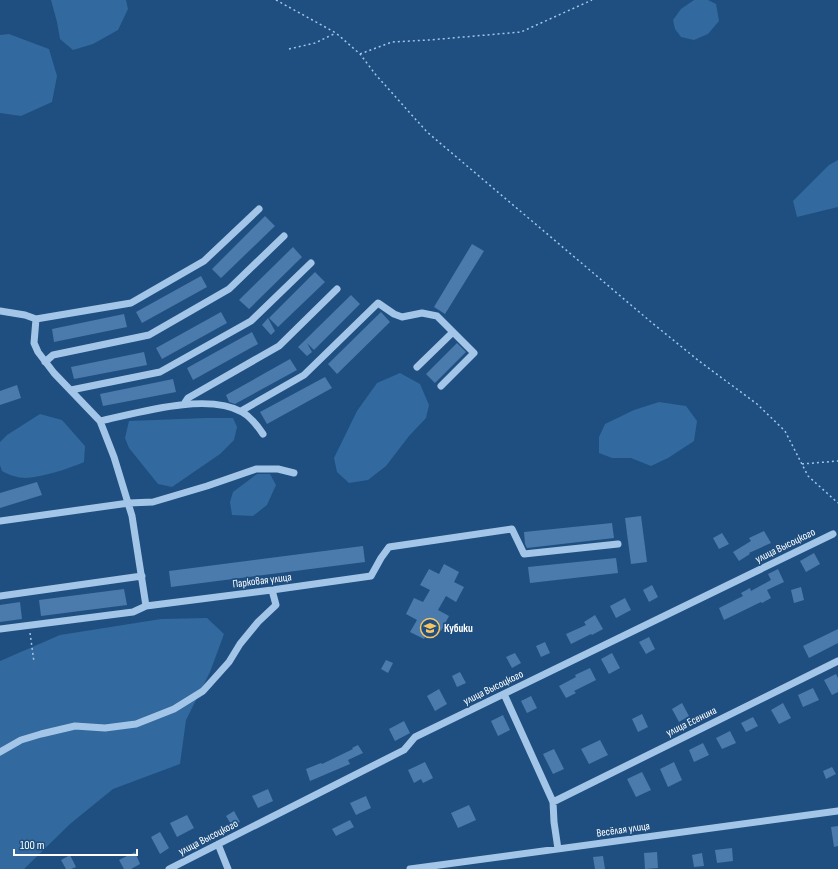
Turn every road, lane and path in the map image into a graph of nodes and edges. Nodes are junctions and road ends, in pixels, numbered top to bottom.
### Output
1 (276, 0) edge
2 (592, 0) edge
3 (336, 34) junction
4 (289, 49) dead end
5 (360, 54) junction
6 (259, 209) dead end
7 (284, 236) dead end
8 (311, 263) dead end
9 (337, 289) dead end
10 (0, 311) edge
11 (36, 319) junction
12 (453, 332) junction
13 (45, 362) junction
14 (418, 367) dead end
15 (441, 386) dead end
16 (70, 390) junction
17 (184, 404) junction
18 (241, 411) junction
19 (100, 421) junction
20 (263, 434) dead end
21 (838, 461) edge
22 (802, 464) junction
23 (294, 473) dead end
24 (129, 503) junction
25 (838, 503) edge
26 (0, 521) edge
27 (834, 534) dead end
28 (618, 544) dead end
29 (142, 576) junction
30 (272, 590) junction
31 (0, 596) edge
32 (146, 606) junction
33 (29, 625) junction
34 (0, 630) edge
35 (838, 661) edge
36 (34, 662) dead end
37 (504, 694) junction
38 (0, 752) edge
39 (553, 802) junction
40 (838, 811) edge
41 (218, 844) junction
42 (558, 849) junction
43 (169, 869) edge
44 (228, 869) edge
45 (410, 869) edge

1 - 3 path
2 - 5 path
3 - 4 path
3 - 5 path
5 - 22 path
6 - 11 street
7 - 13 street
8 - 16 street
9 - 17 street
10 - 11 street
11 - 13 street
12 - 14 street
12 - 15 street
12 - 18 street
13 - 16 street
16 - 19 street
17 - 18 street
17 - 19 street
18 - 20 street
19 - 24 street
21 - 22 path
22 - 25 path
23 - 24 street
24 - 26 street
24 - 29 street
27 - 37 street, улица Высоцкого
28 - 30 street, Парковая улица
29 - 31 street
29 - 32 street
30 - 32 street, Парковая улица
30 - 38 street
32 - 33 street, Парковая улица
33 - 34 street, Парковая улица
33 - 36 path
35 - 39 street, улица Есенина
37 - 39 street
37 - 41 street, улица Высоцкого
39 - 42 street
40 - 42 street, Весёлая улица
41 - 43 street, улица Высоцкого
41 - 44 street
42 - 45 street, Весёлая улица

